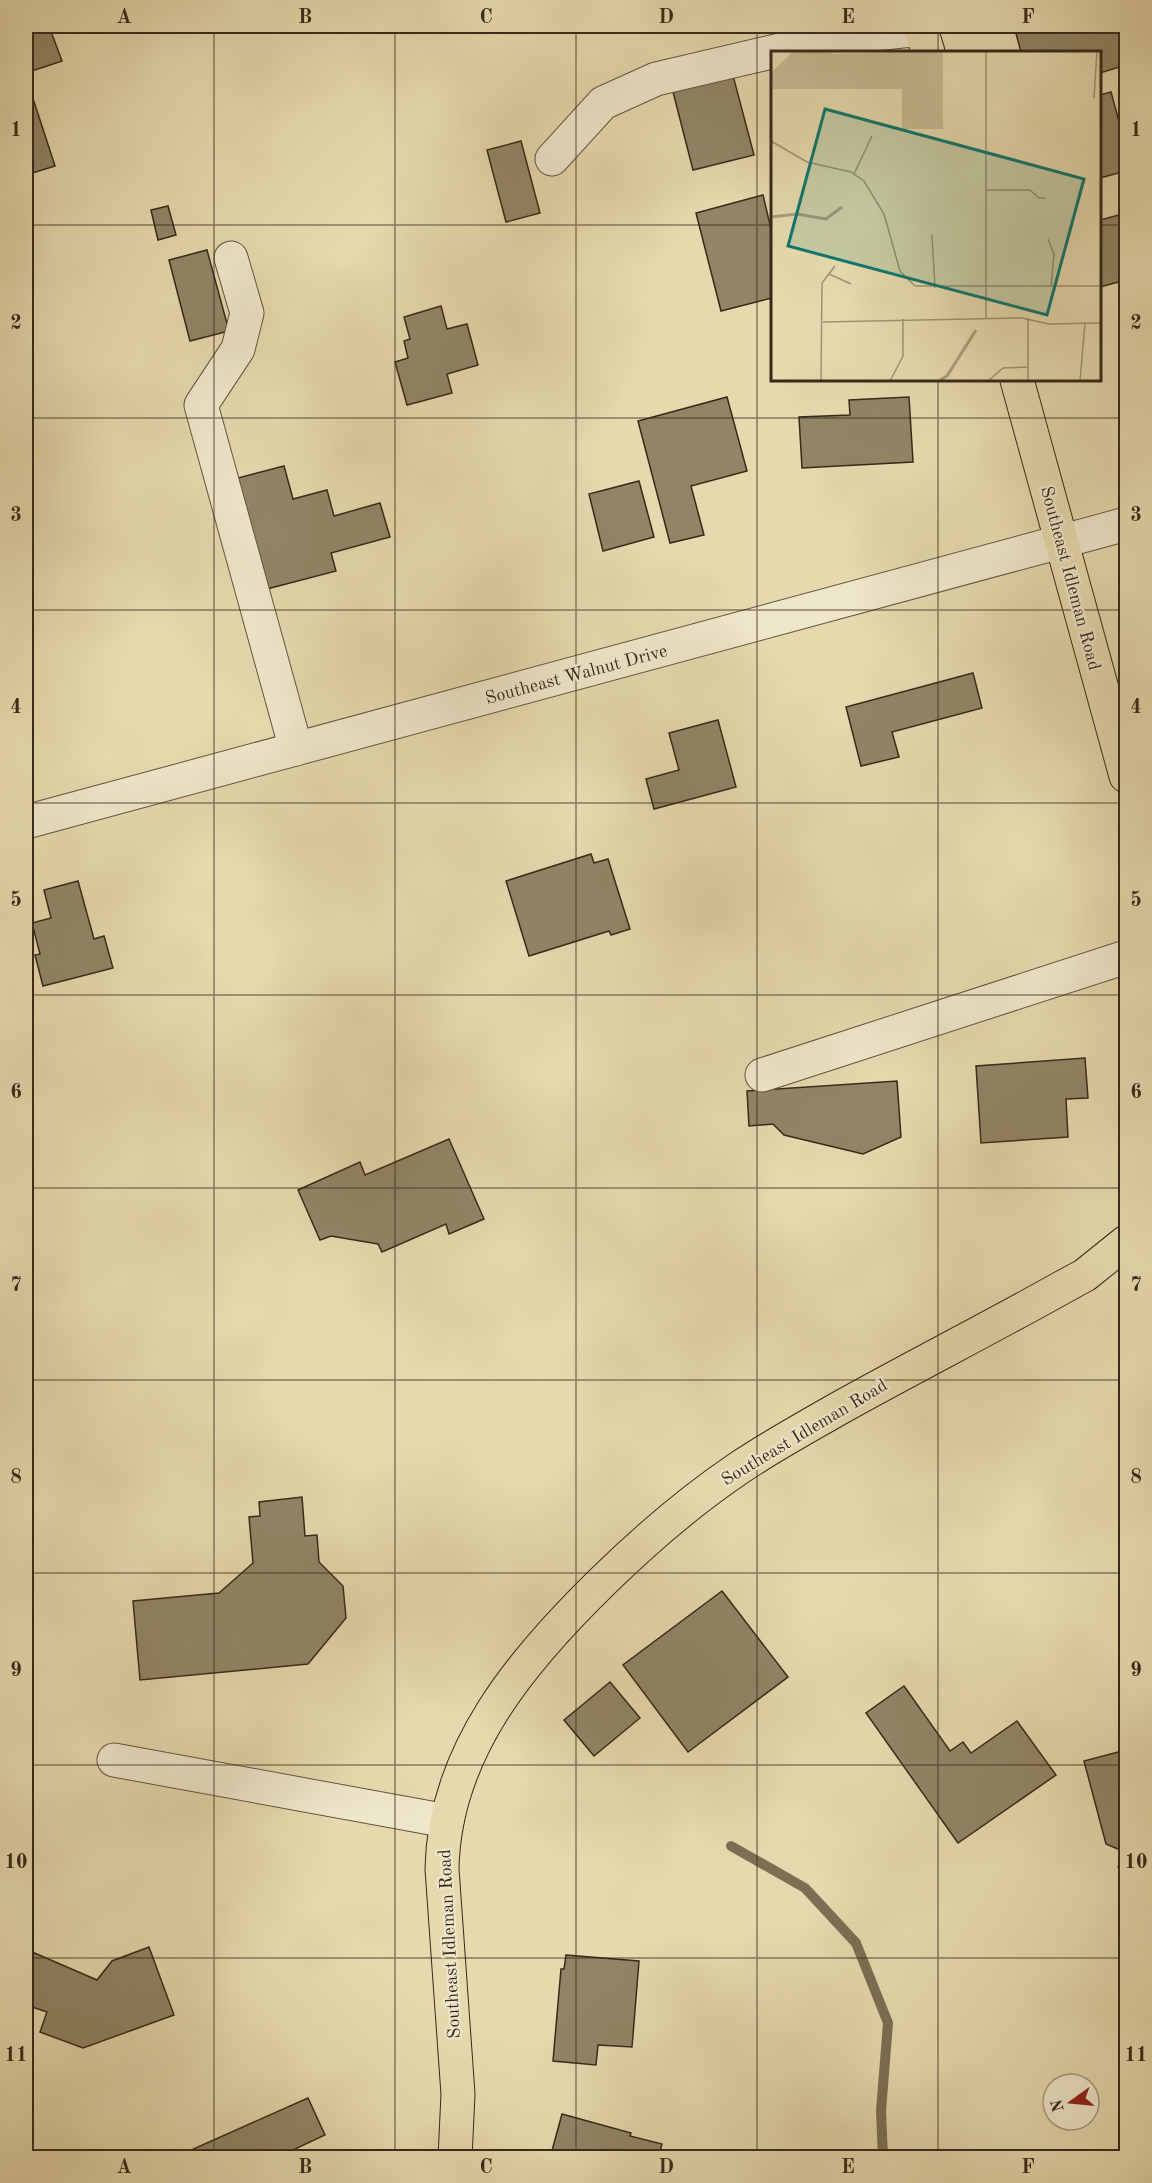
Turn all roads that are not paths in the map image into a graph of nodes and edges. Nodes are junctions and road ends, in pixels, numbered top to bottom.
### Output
1 (923, 36) edge
2 (776, 51) edge
3 (771, 52) edge
4 (552, 159) dead end
5 (231, 258) dead end
6 (1017, 381) edge
7 (1126, 524) edge
8 (1061, 542) junction
9 (296, 749) junction
10 (1126, 776) edge
11 (26, 822) edge
12 (1126, 957) edge
13 (762, 1075) dead end
14 (1126, 1242) edge
15 (114, 1760) dead end
16 (447, 1821) junction
17 (456, 2157) edge

1 - 2 street
3 - 4 street
5 - 9 street
6 - 8 main road, Southeast Idleman Road
7 - 8 street, Southeast Walnut Drive
8 - 9 street, Southeast Walnut Drive
8 - 10 main road, Southeast Idleman Road
9 - 11 street, Southeast Walnut Drive
12 - 13 street
14 - 16 main road, Southeast Idleman Road
15 - 16 street
16 - 17 main road, Southeast Idleman Road

